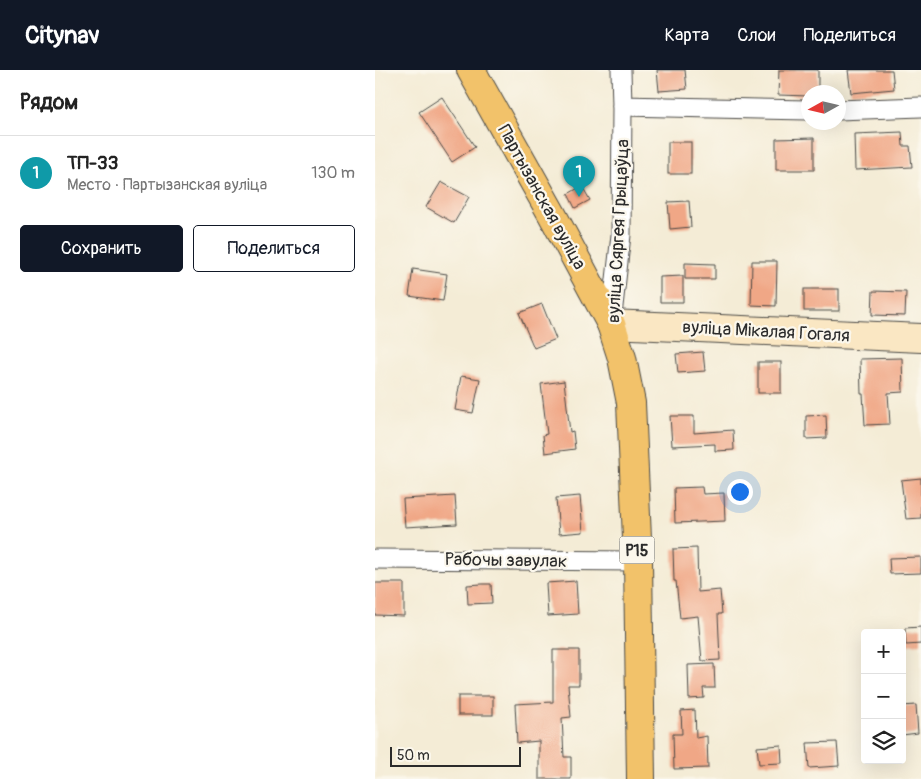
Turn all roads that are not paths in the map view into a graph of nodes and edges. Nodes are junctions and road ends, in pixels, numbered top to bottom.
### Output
1 (471, 70) edge
2 (621, 70) edge
3 (623, 106) junction
4 (921, 107) edge
5 (801, 110) edge
6 (846, 110) edge
7 (611, 324) junction
8 (921, 338) edge
9 (375, 559) edge
10 (638, 561) junction
11 (641, 779) edge

1 - 7 main road, Партызанская вуліца / Р15
2 - 3 street, вуліца Сяргея Грыцаўца
3 - 5 street
3 - 7 street, вуліца Сяргея Грыцаўца
4 - 6 street
7 - 8 street, вуліца Мікалая Гогаля
7 - 10 main road, вуліца Сяргея Грыцаўца / Р15
9 - 10 street, Рабочы завулак
10 - 11 main road, вуліца Сяргея Грыцаўца / Р15

